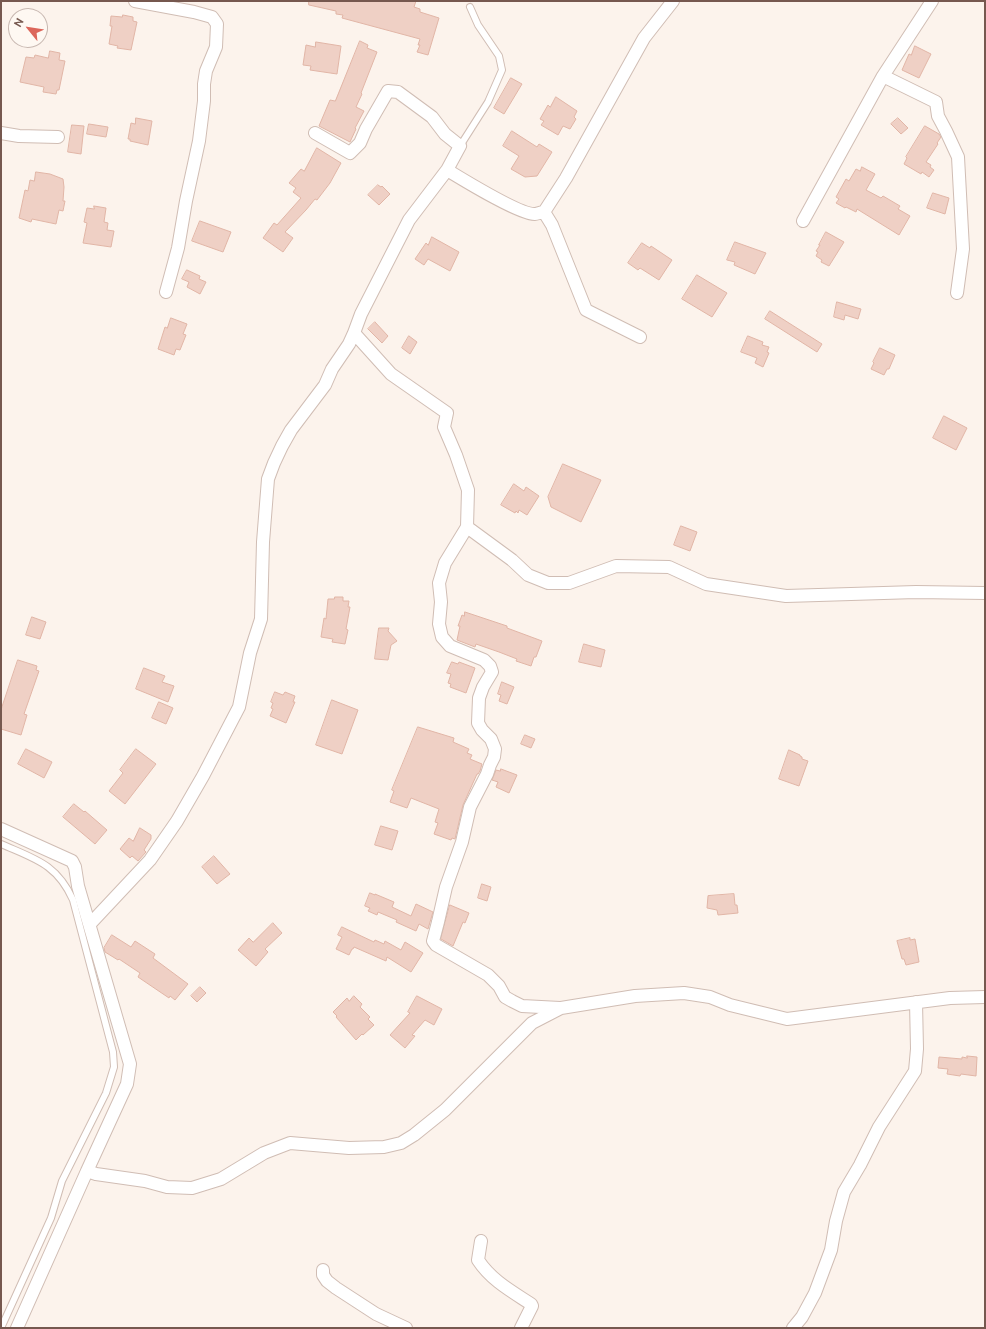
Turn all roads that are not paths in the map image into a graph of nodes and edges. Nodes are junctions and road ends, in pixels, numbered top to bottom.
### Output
1 (135, 1) edge
2 (673, 1) edge
3 (932, 1) edge
4 (470, 7) dead end
5 (884, 76) junction
6 (1, 133) edge
7 (315, 133) dead end
8 (58, 137) dead end
9 (460, 146) junction
10 (447, 170) junction
11 (544, 212) junction
12 (803, 221) dead end
13 (166, 292) dead end
14 (957, 293) dead end
15 (354, 333) junction
16 (640, 337) dead end
17 (467, 527) junction
18 (985, 593) edge
19 (1, 829) edge
20 (1, 844) edge
21 (90, 924) junction
22 (985, 997) edge
23 (916, 1002) junction
24 (561, 1008) junction
25 (87, 1172) junction
26 (481, 1241) dead end
27 (323, 1270) dead end
28 (1, 1328) edge
29 (17, 1328) edge
30 (406, 1328) edge
31 (521, 1328) edge
32 (793, 1328) edge

1 - 13 street
2 - 11 street
3 - 5 street
4 - 9 lane
5 - 12 street
5 - 14 street
6 - 8 street
7 - 9 street
9 - 10 street
10 - 11 street
10 - 15 street
11 - 16 street
15 - 17 street
15 - 21 street
17 - 18 street
17 - 24 street
19 - 21 street
20 - 28 lane
21 - 25 street
22 - 23 street
23 - 24 street
23 - 32 street
24 - 25 street
25 - 29 street
26 - 31 street
27 - 30 street

